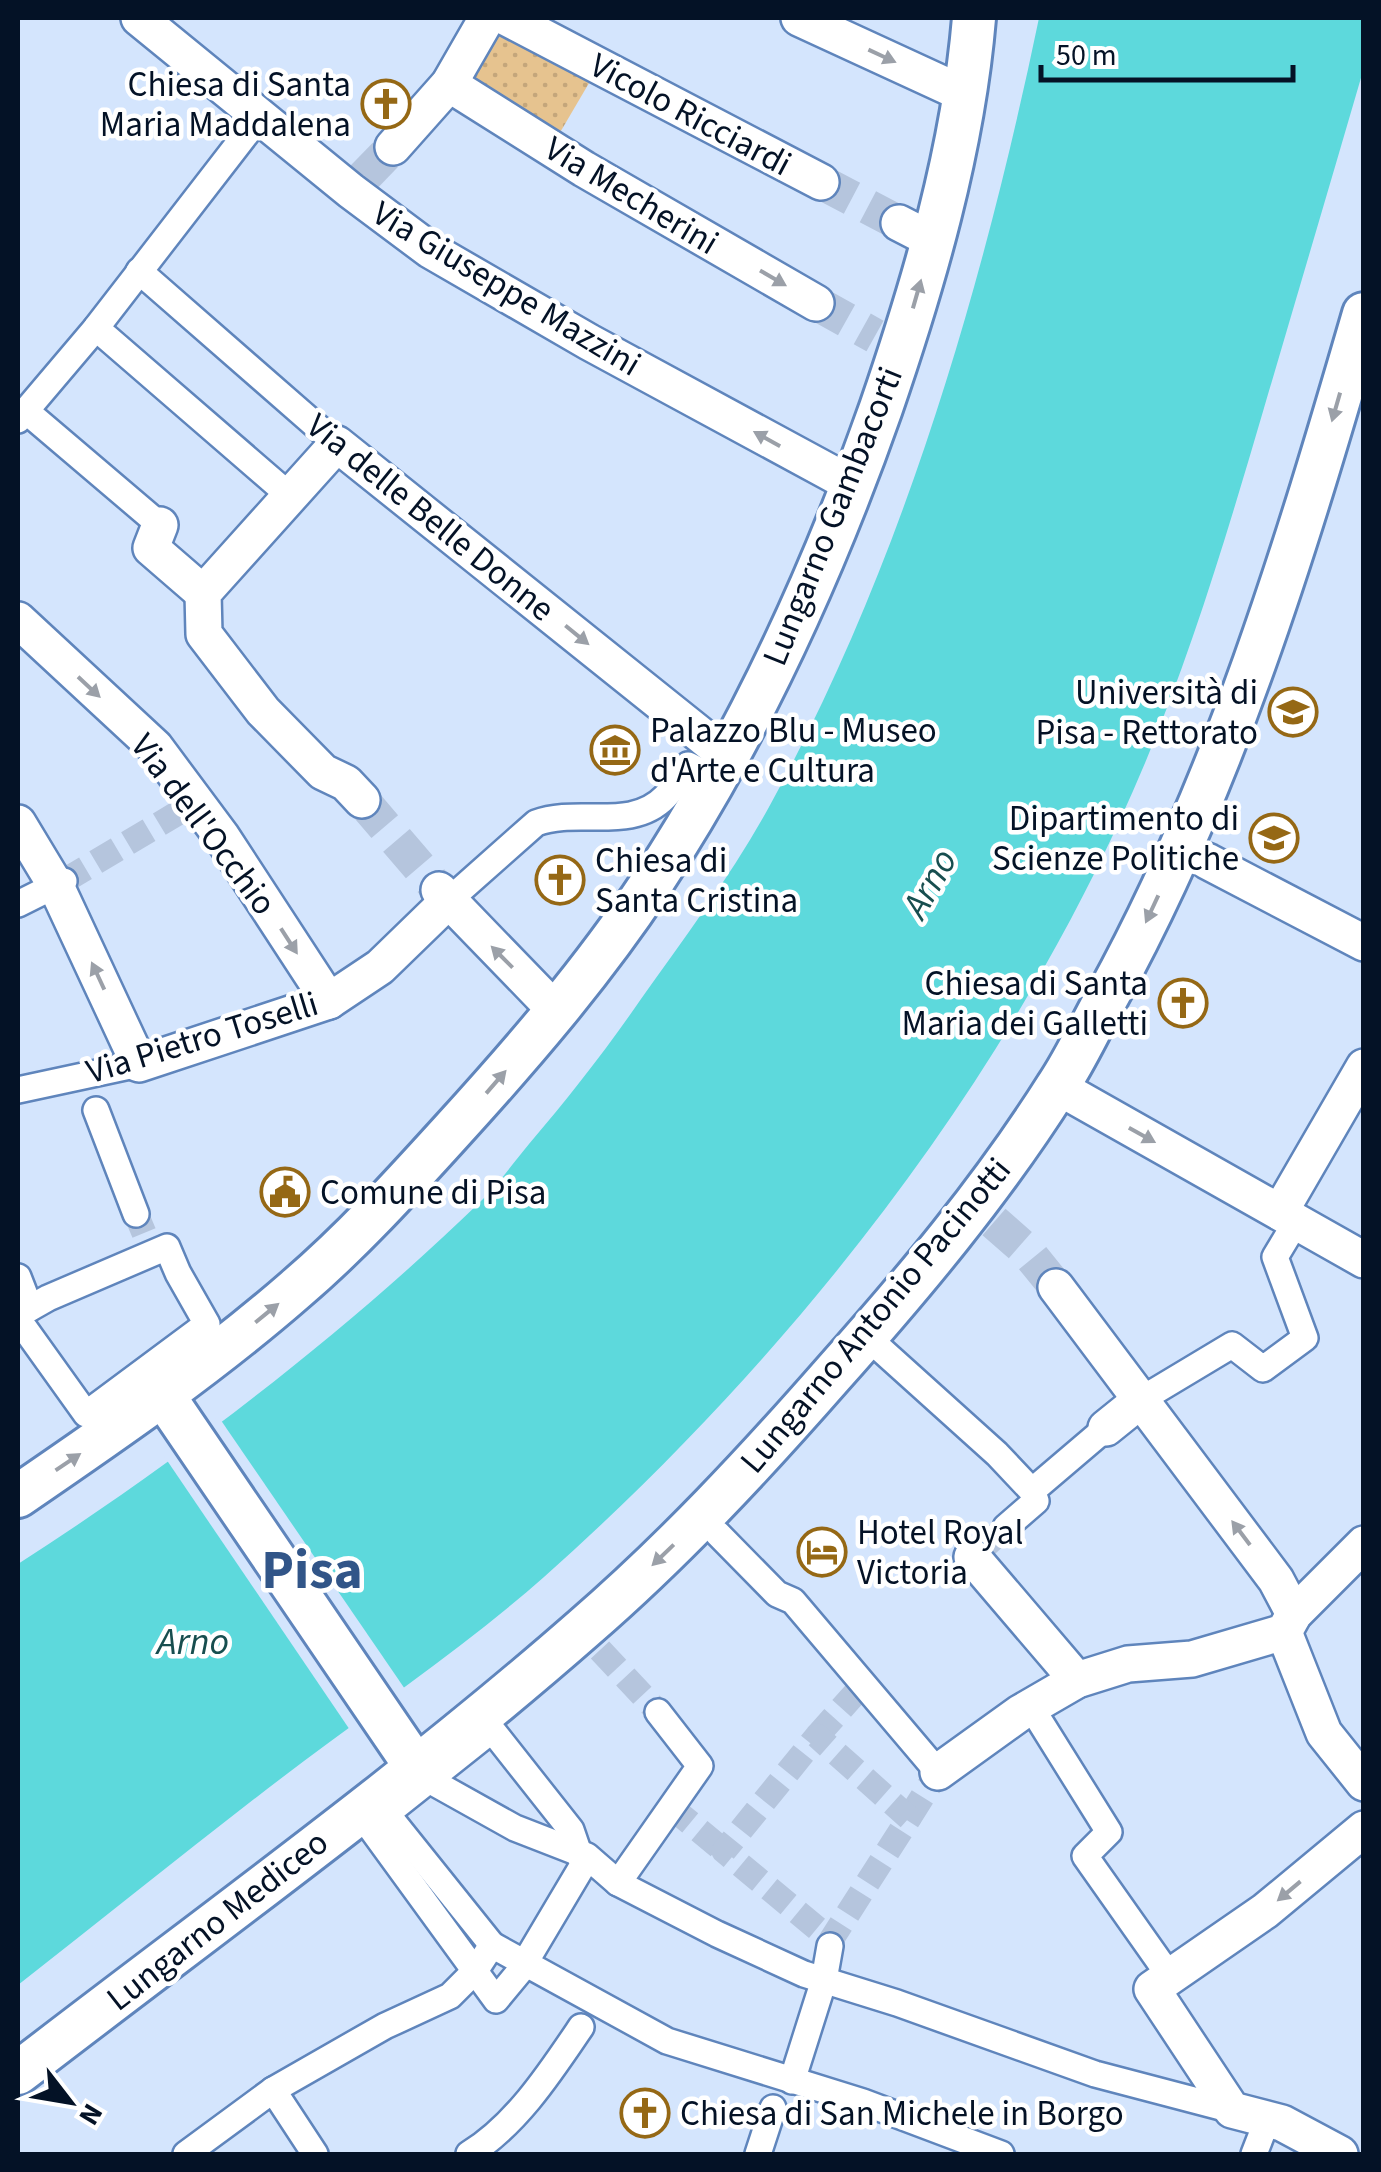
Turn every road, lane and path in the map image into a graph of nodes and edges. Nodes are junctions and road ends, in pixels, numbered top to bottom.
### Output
1 (140, 18) edge
2 (487, 18) edge
3 (506, 18) edge
4 (799, 18) edge
5 (974, 18) edge
6 (449, 84) junction
7 (964, 94) junction
8 (260, 116) junction
9 (393, 146) tunnel mouth
10 (821, 182) tunnel mouth
11 (139, 271) junction
12 (816, 303) tunnel mouth
13 (1364, 314) edge
14 (96, 328) junction
15 (22, 416) edge
16 (337, 444) junction
17 (852, 486) junction
18 (289, 494) junction
19 (160, 525) joint
20 (203, 593) junction
21 (18, 620) edge
22 (722, 768) junction
23 (362, 800) tunnel mouth
24 (18, 823) edge
25 (1193, 854) junction
26 (60, 884) junction
27 (443, 896) junction
28 (18, 904) edge
29 (1364, 943) edge
30 (328, 1001) junction
31 (556, 1012) junction
32 (140, 1064) junction
33 (1364, 1066) edge
34 (1058, 1087) junction
35 (18, 1090) edge
36 (90, 1094) junction
37 (1288, 1217) junction
38 (145, 1233) junction
39 (1364, 1260) edge
40 (18, 1277) edge
41 (1056, 1287) tunnel mouth
42 (22, 1314) edge
43 (866, 1336) junction
44 (1142, 1399) junction
45 (172, 1407) junction
46 (1106, 1428) joint
47 (1032, 1491) junction
48 (18, 1496) edge
49 (1006, 1527) tunnel mouth
50 (718, 1534) dead end
51 (978, 1552) dead end
52 (1357, 1564) edge
53 (1289, 1623) junction
54 (1077, 1680) junction
55 (1031, 1707) junction
56 (658, 1712) tunnel mouth
57 (467, 1751) junction
58 (938, 1772) joint
59 (423, 1773) junction
60 (1364, 1783) edge
61 (465, 1798) junction
62 (387, 1814) junction
63 (1364, 1829) edge
64 (584, 1856) junction
65 (618, 1883) junction
66 (492, 1945) junction
67 (830, 1946) tunnel mouth
68 (525, 1963) junction
69 (475, 1971) junction
70 (824, 1980) junction
71 (1162, 1983) junction
72 (589, 2015) junction
73 (18, 2072) edge
74 (783, 2088) junction
75 (273, 2090) junction
76 (1232, 2110) junction
77 (1268, 2118) junction
78 (951, 2145) edge
79 (186, 2154) edge
80 (315, 2154) edge
81 (468, 2154) edge
82 (758, 2154) edge
83 (1001, 2154) edge
84 (1254, 2154) edge
85 (1340, 2154) edge

1 - 8 street, Via Giuseppe Mazzini
2 - 6 street
3 - 10 street, Vicolo Ricciardi
4 -> 7 street
5 - 7 street, Lungarno Gambacorti
6 - 9 street
6 -> 12 street, Via Mecherini
17 -> 7 street, Lungarno Gambacorti
8 - 11 street
17 -> 8 street, Via Giuseppe Mazzini
11 - 14 street
11 - 16 street, Via delle Belle Donne
13 -> 25 street, Lungarno Antonio Pacinotti
14 - 15 street
14 - 18 street
15 - 19 street
16 - 18 street
16 -> 22 street, Via delle Belle Donne
17 - 22 street, Lungarno Gambacorti
18 - 20 street
19 - 20 street
20 - 23 street
21 -> 30 street, Via dell'Occhio
22 - 27 street, Via Pietro Toselli
22 - 31 street, Lungarno Gambacorti
24 - 26 street
25 - 29 street
25 -> 34 street, Lungarno Antonio Pacinotti
26 - 28 street
32 -> 26 street
27 - 30 street, Via Pietro Toselli
31 -> 27 street
30 - 32 street, Via Pietro Toselli
45 -> 31 street, Lungarno Gambacorti
32 - 36 street, Via Pietro Toselli
33 - 37 street
34 -> 37 street
34 - 43 street, Lungarno Antonio Pacinotti
35 - 36 street, Via Pietro Toselli
36 - 38 street
37 - 39 street
37 - 44 street
38 - 42 street
38 - 42 street
40 - 42 street
41 - 44 street
43 - 47 street
43 -> 59 street, Lungarno Antonio Pacinotti
44 - 46 street
53 -> 44 street
48 -> 45 street, Lungarno Gambacorti
45 - 59 street
46 - 47 street
47 - 49 street
50 - 58 street
51 - 54 street
52 - 53 street
53 - 54 street
53 - 60 street
54 - 55 street
55 - 58 street
55 - 71 street
56 - 65 street
57 - 59 street
57 - 61 street
57 - 64 street
59 - 61 street
59 - 62 street
59 - 73 street, Lungarno Mediceo
61 - 64 street
62 - 66 street
62 - 69 street
63 -> 71 street
64 - 65 street
64 - 68 street
65 - 70 street
66 - 68 street
66 - 69 street
67 - 70 street
68 - 69 street
68 - 72 street
69 - 75 street
70 - 74 street
70 - 76 street
71 - 76 street
72 - 74 street
72 - 81 street
74 - 78 street
74 - 82 street
75 - 79 street
75 - 80 street
76 - 77 street
77 - 84 street
77 - 85 street
78 - 83 street

